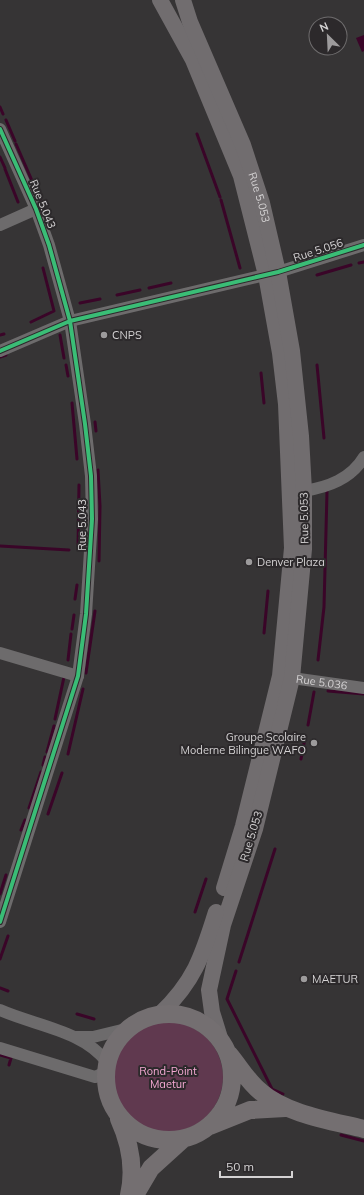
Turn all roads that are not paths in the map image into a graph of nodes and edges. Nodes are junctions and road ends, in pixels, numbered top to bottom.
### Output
1 (160, 0) edge
2 (183, 0) edge
3 (0, 129) edge
4 (36, 209) junction
5 (0, 225) edge
6 (364, 245) edge
7 (272, 274) junction
8 (70, 321) junction
9 (0, 351) edge
10 (364, 457) edge
11 (304, 491) junction
12 (0, 653) edge
13 (78, 676) junction
14 (286, 677) junction
15 (364, 688) edge
16 (0, 922) edge
17 (0, 1010) edge
18 (159, 1015) junction
19 (130, 1028) junction
20 (75, 1036) junction
21 (224, 1047) junction
22 (0, 1048) edge
23 (107, 1067) junction
24 (288, 1108) junction
25 (117, 1114) junction
26 (205, 1129) junction
27 (364, 1129) edge
28 (183, 1139) junction
29 (166, 1153) junction
30 (129, 1195) edge
31 (135, 1195) edge
32 (148, 1195) edge

1 - 7 main road, Rue 5.053
2 - 7 main road, Rue 5.053
3 - 4 street, Rue 5.043
4 - 5 street
4 - 8 street, Rue 5.043
6 - 7 street, Rue 5.056
7 - 8 street, Rue 5.056
7 - 11 main road, Rue 5.053
7 - 14 main road, Rue 5.053
8 - 9 street, Rue 5.056
8 - 13 street, Rue 5.043
10 - 11 street
11 - 14 main road, Rue 5.053
12 - 13 street
13 - 16 street, Rue 5.043
14 - 15 street, Rue 5.036
14 - 18 main road, Rue 5.053
14 - 21 main road, Rue 5.053
17 - 20 street
18 - 19 main road
18 - 21 main road
19 - 20 street
19 - 23 main road
20 - 23 street
21 - 24 main road
21 - 26 main road
22 - 23 street
23 - 25 main road
24 - 26 main road
24 - 27 main road
25 - 28 main road
25 - 30 main road
26 - 28 main road
28 - 29 main road
29 - 31 main road
29 - 32 main road

